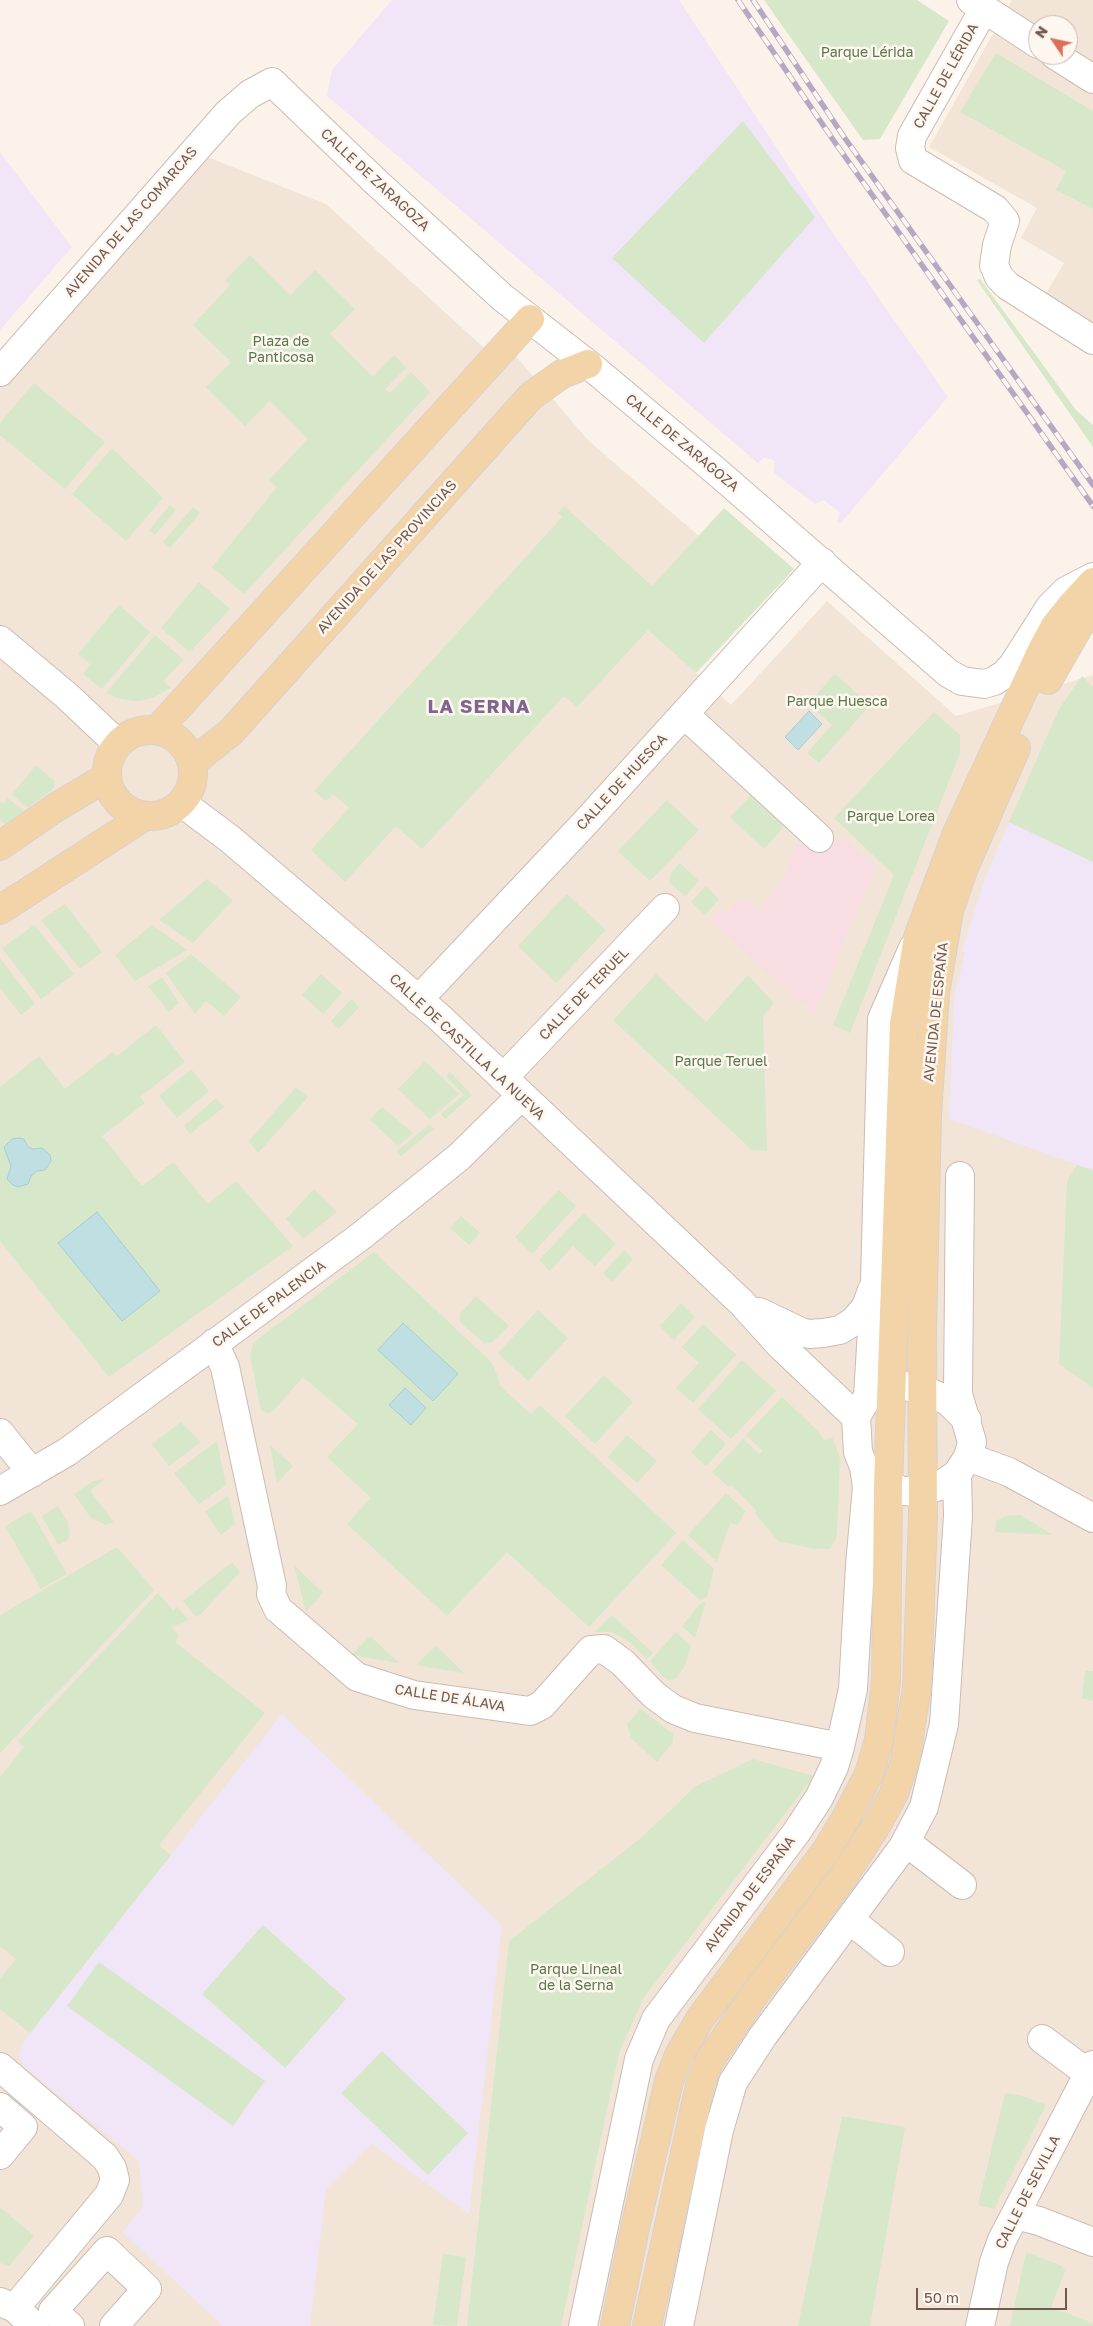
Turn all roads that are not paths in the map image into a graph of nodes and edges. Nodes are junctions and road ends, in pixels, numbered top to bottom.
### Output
1 (977, 4) edge
2 (1028, 37) edge
3 (1070, 65) edge
4 (1093, 80) edge
5 (272, 82) joint
6 (530, 319) junction
7 (1093, 340) edge
8 (588, 364) junction
9 (0, 372) edge
10 (822, 562) junction
11 (1093, 577) edge
12 (1093, 582) edge
13 (1093, 608) edge
14 (0, 640) edge
15 (684, 714) junction
16 (158, 729) junction
17 (118, 744) junction
18 (193, 762) junction
19 (107, 777) junction
20 (182, 803) junction
21 (145, 816) junction
22 (819, 838) dead end
23 (0, 846) edge
24 (665, 908) dead end
25 (0, 910) edge
26 (918, 937) junction
27 (418, 1000) junction
28 (512, 1087) junction
29 (960, 1176) dead end
30 (875, 1281) junction
31 (742, 1303) junction
32 (810, 1334) junction
33 (214, 1343) junction
34 (870, 1361) junction
35 (892, 1384) junction
36 (922, 1390) junction
37 (862, 1407) junction
38 (967, 1420) junction
39 (0, 1434) edge
40 (858, 1452) junction
41 (962, 1466) junction
42 (32, 1473) junction
43 (888, 1486) junction
44 (0, 1491) edge
45 (921, 1492) junction
46 (1093, 1518) edge
47 (840, 1747) junction
48 (906, 1842) junction
49 (962, 1885) dead end
50 (850, 1920) junction
51 (890, 1952) dead end
52 (1042, 2039) dead end
53 (0, 2067) edge
54 (1091, 2069) edge
55 (0, 2107) edge
56 (0, 2155) edge
57 (1016, 2215) junction
58 (1093, 2242) edge
59 (16, 2312) edge
60 (70, 2326) edge
61 (114, 2326) edge
62 (583, 2326) edge
63 (615, 2326) edge
64 (648, 2326) edge
65 (679, 2326) edge
66 (980, 2326) edge

1 - 2 street
1 - 7 street, CALLE DE LÉRIDA
3 - 4 street
5 - 6 street, CALLE DE ZARAGOZA
5 - 9 street, AVENIDA DE LAS COMARCAS
6 - 8 street, CALLE DE ZARAGOZA
6 - 16 main road
8 - 10 street, CALLE DE ZARAGOZA
8 - 18 main road, AVENIDA DE LAS PROVINCIAS
10 - 11 street, CALLE DE ZARAGOZA
10 - 15 street, CALLE DE HUESCA
12 - 26 main road, AVENIDA DE ESPAÑA
13 - 36 main road, AVENIDA DE ESPAÑA
14 - 17 street
15 - 22 street
15 - 27 street, CALLE DE HUESCA
16 - 17 main road
16 - 18 main road
17 - 19 main road
18 - 20 main road
19 - 21 main road
19 - 23 main road
20 - 21 main road
20 - 27 street, CALLE DE CASTILLA LA NUEVA
21 - 25 main road
24 - 28 street, CALLE DE TERUEL
26 - 30 street, AVENIDA DE ESPAÑA
26 - 35 main road, AVENIDA DE ESPAÑA
27 - 28 street, CALLE DE CASTILLA LA NUEVA
28 - 31 street, CALLE DE CASTILLA LA NUEVA
28 - 33 street, CALLE DE PALENCIA
29 - 38 street
30 - 32 street, CALLE DE CASTILLA LA NUEVA
30 - 34 street, AVENIDA DE ESPAÑA
31 - 32 street, CALLE DE CASTILLA LA NUEVA
31 - 37 street, CALLE DE CASTILLA LA NUEVA
32 - 34 street, CALLE DE CASTILLA LA NUEVA
33 - 42 street, CALLE DE PALENCIA
33 - 47 street, CALLE DE ÁLAVA
34 - 35 street, CALLE DE CASTILLA LA NUEVA
34 - 37 street, AVENIDA DE ESPAÑA
35 - 36 street
35 - 37 street
35 - 43 main road, AVENIDA DE ESPAÑA
36 - 38 street
36 - 45 main road, AVENIDA DE ESPAÑA
37 - 40 street, AVENIDA DE ESPAÑA
38 - 41 street
39 - 42 street
40 - 43 street
40 - 47 street, AVENIDA DE ESPAÑA
41 - 45 street
41 - 46 street
41 - 48 street
42 - 44 street, CALLE DE PALENCIA
43 - 45 street
43 - 63 main road, AVENIDA DE ESPAÑA
45 - 64 main road, AVENIDA DE ESPAÑA
47 - 62 street, AVENIDA DE ESPAÑA
48 - 49 street
48 - 50 street
50 - 51 street
50 - 65 street
52 - 54 street
53 - 59 street
54 - 57 street, CALLE DE SEVILLA
55 - 56 street
57 - 58 street
57 - 66 street, CALLE DE SEVILLA
60 - 61 street

